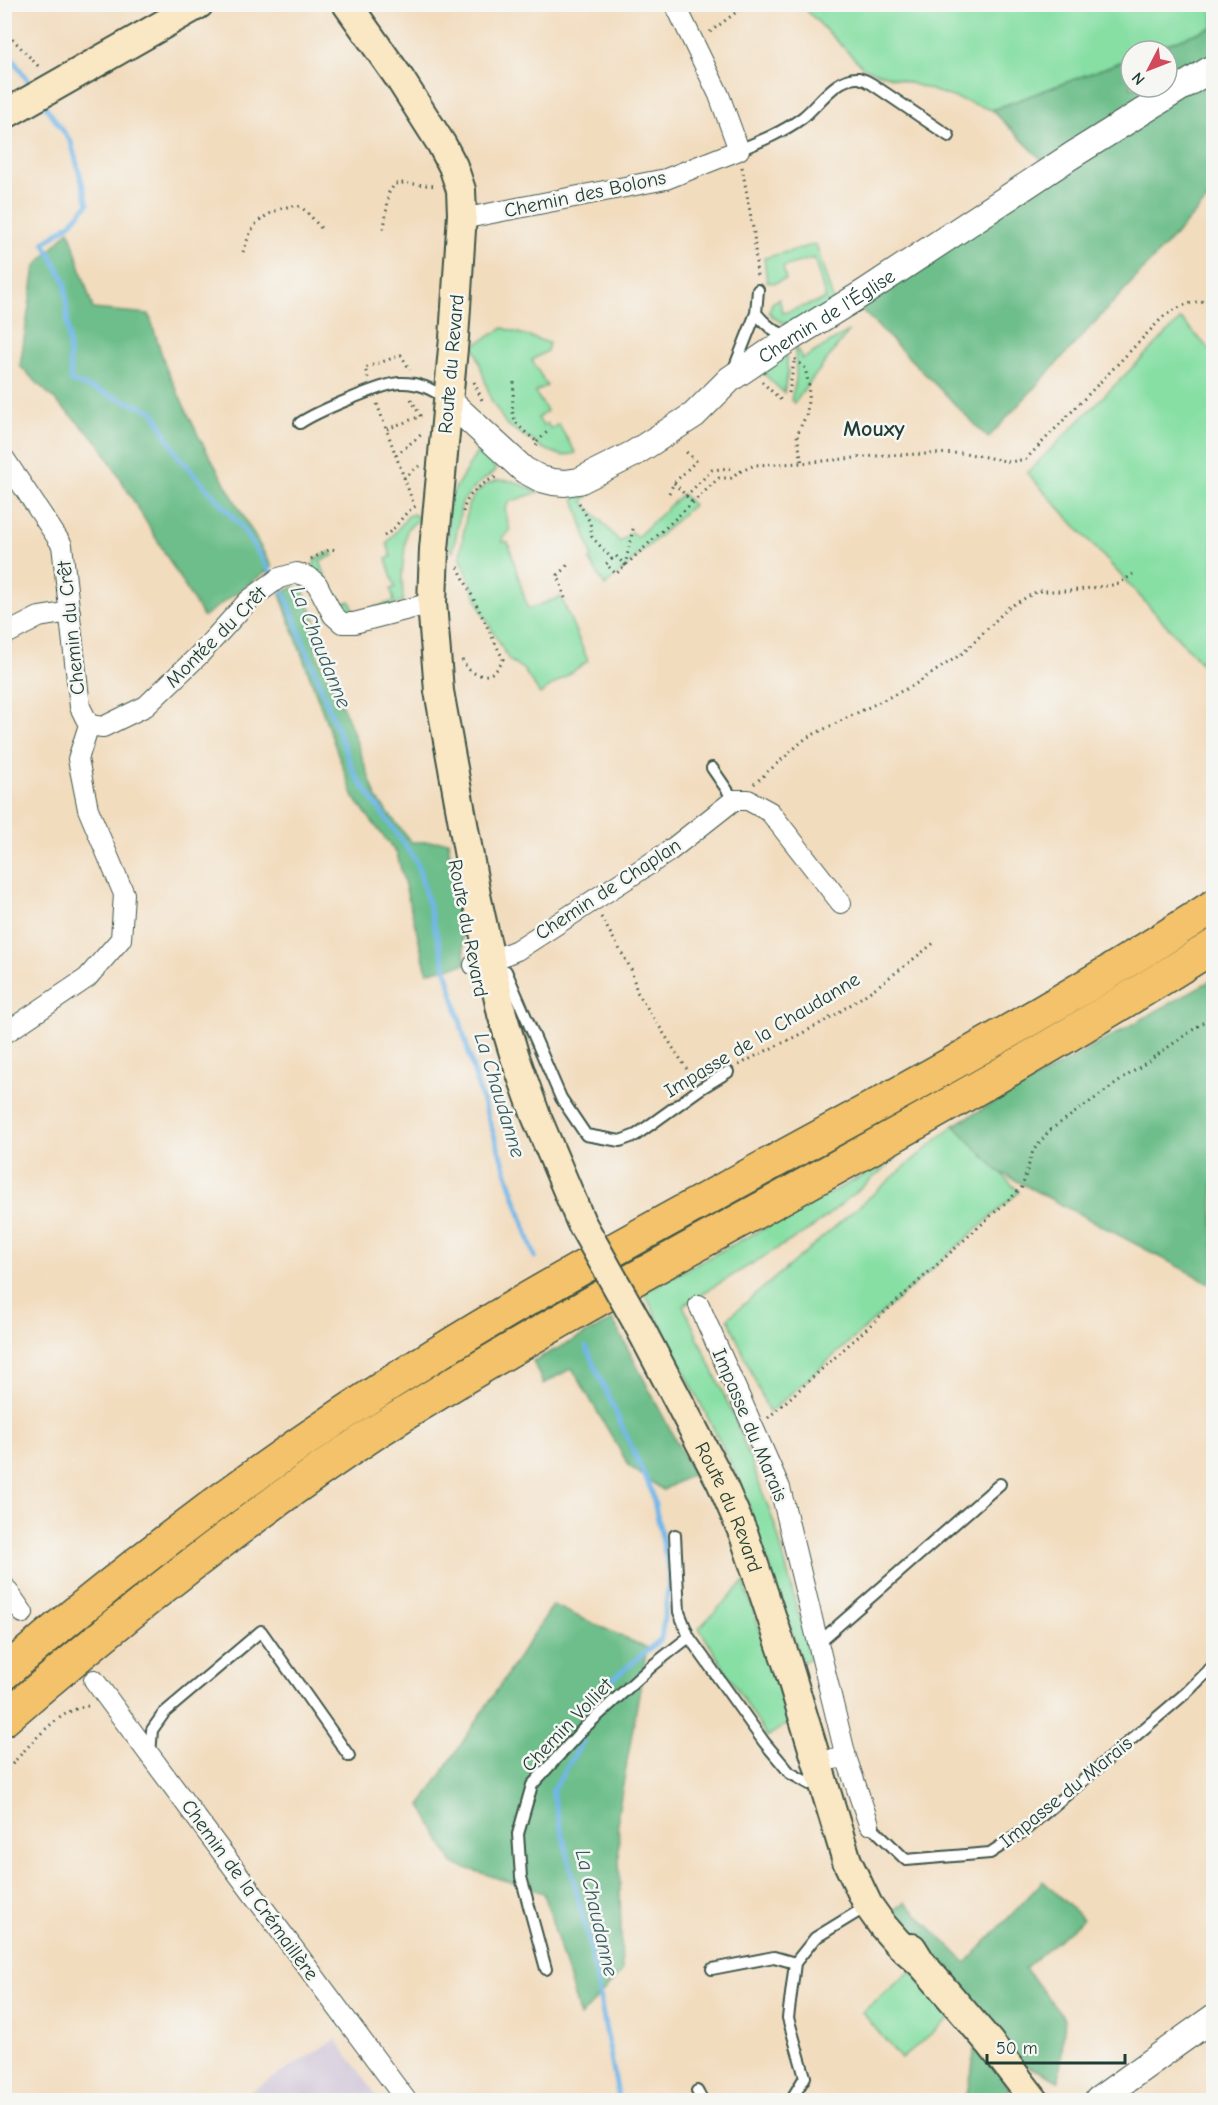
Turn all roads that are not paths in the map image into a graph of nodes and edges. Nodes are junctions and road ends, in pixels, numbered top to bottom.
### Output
1 (198, 4) edge
2 (347, 4) edge
3 (675, 4) edge
4 (1214, 67) edge
5 (12, 110) edge
6 (949, 136) dead end
7 (739, 150) junction
8 (462, 214) junction
9 (758, 290) road end
10 (756, 313) junction
11 (792, 337) junction
12 (739, 374) junction
13 (448, 400) junction
14 (300, 423) dead end
15 (4, 458) edge
16 (432, 603) junction
17 (69, 612) junction
18 (4, 635) edge
19 (89, 725) junction
20 (712, 768) dead end
21 (741, 800) junction
22 (841, 903) dead end
23 (1214, 906) edge
24 (1214, 946) edge
25 (482, 963) junction
26 (4, 1034) edge
27 (728, 1072) road end
28 (699, 1305) dead end
29 (1000, 1484) dead end
30 (675, 1535) dead end
31 (4, 1586) edge
32 (23, 1613) dead end
33 (689, 1637) junction
34 (817, 1644) junction
35 (1214, 1665) edge
36 (4, 1672) edge
37 (94, 1680) dead end
38 (4, 1719) edge
39 (150, 1754) junction
40 (349, 1756) dead end
41 (846, 1757) junction
42 (820, 1774) junction
43 (869, 1824) joint
44 (874, 1902) junction
45 (795, 1963) junction
46 (712, 1968) dead end
47 (546, 1969) dead end
48 (1214, 2017) edge
49 (406, 2100) edge
50 (791, 2100) edge
51 (1034, 2100) edge
52 (1098, 2100) edge

1 - 5 main road
2 - 8 main road, Route du Revard
3 - 7 street
4 - 11 street, Chemin de l'Église
6 - 7 lane
7 - 8 street, Chemin des Bolons
8 - 13 main road, Route du Revard
9 - 10 lane
10 - 11 lane
10 - 12 lane
11 - 12 street, Chemin de l'Église
12 - 13 street, Chemin de l'Église
13 - 14 lane
13 - 16 main road, Route du Revard
15 - 17 street, Chemin du Crêt
16 - 19 street, Montée du Crêt
16 - 25 main road, Route du Revard
17 - 18 street
17 - 19 street, Chemin du Crêt
19 - 26 street
20 - 21 lane
21 - 22 street
21 - 25 street, Chemin de Chaplan
23 - 36 highway
24 - 38 highway
25 - 27 lane, Impasse de la Chaudanne
25 - 42 main road, Route du Revard, bridge
28 - 34 street, Impasse du Marais
29 - 34 lane
30 - 33 lane
31 - 32 street
33 - 42 lane
33 - 47 lane, Chemin Volliet
34 - 41 street, Impasse du Marais
35 - 43 lane, Impasse du Marais
37 - 39 street, Chemin de la Crémaillère
39 - 40 lane
39 - 49 street, Chemin de la Crémaillère
41 - 42 street
41 - 43 street, Impasse du Marais
42 - 44 main road, Route du Revard
44 - 45 lane
44 - 51 main road, Route du Revard
45 - 46 lane
45 - 50 lane
48 - 52 street

